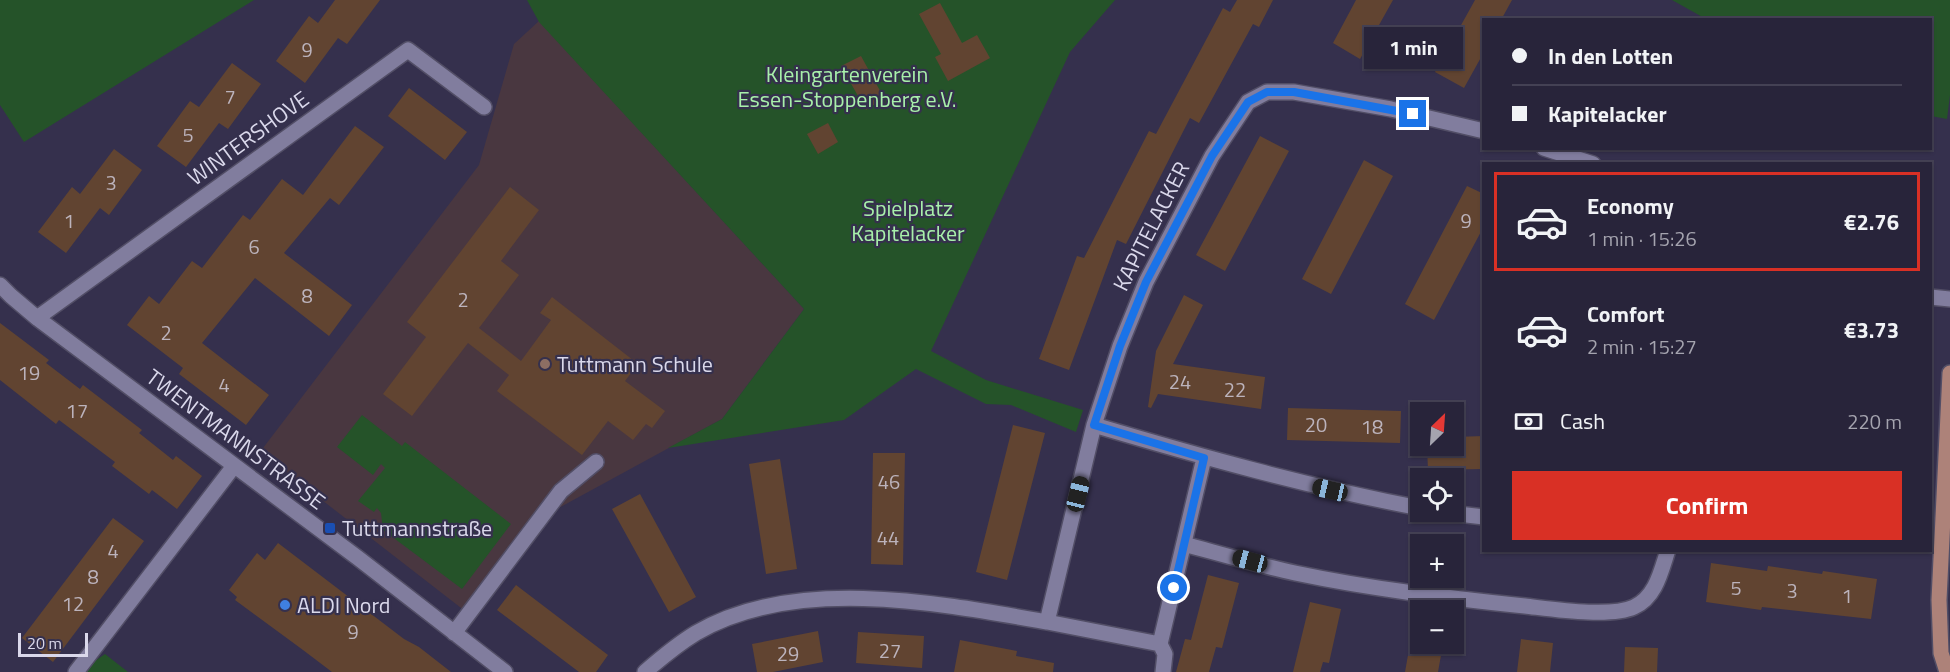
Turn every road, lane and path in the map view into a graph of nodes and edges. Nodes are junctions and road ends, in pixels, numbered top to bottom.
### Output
1 (484, 107) dead end
2 (1482, 131) edge
3 (1550, 150) edge
4 (1587, 162) edge
5 (0, 285) edge
6 (1932, 297) edge
7 (1950, 299) edge
8 (37, 318) junction
9 (1950, 373) edge
10 (1094, 425) junction
11 (1204, 458) junction
12 (596, 462) dead end
13 (234, 466) junction
14 (1410, 506) edge
15 (1464, 515) edge
16 (1482, 518) edge
17 (1184, 544) junction
18 (1667, 552) edge
19 (1944, 604) edge
20 (1047, 622) junction
21 (454, 633) junction
22 (1160, 644) junction
23 (76, 672) edge
24 (505, 672) edge
25 (645, 672) edge
26 (1163, 672) edge
27 (1947, 672) edge

1 - 8 street, WINTERSHOVE
2 - 10 street, KAPITELACKER
3 - 4 street
5 - 8 street, TWENTMANNSTRASSE
6 - 7 street
8 - 13 street, TWENTMANNSTRASSE
9 - 19 main road
10 - 11 street
10 - 20 street, KAPITELACKER
11 - 14 street
11 - 17 street
12 - 21 street
13 - 21 street, TWENTMANNSTRASSE
13 - 23 street
15 - 16 street
17 - 18 street
17 - 22 street
19 - 27 main road
20 - 22 street
20 - 25 street
21 - 24 street, TWENTMANNSTRASSE
22 - 26 street

